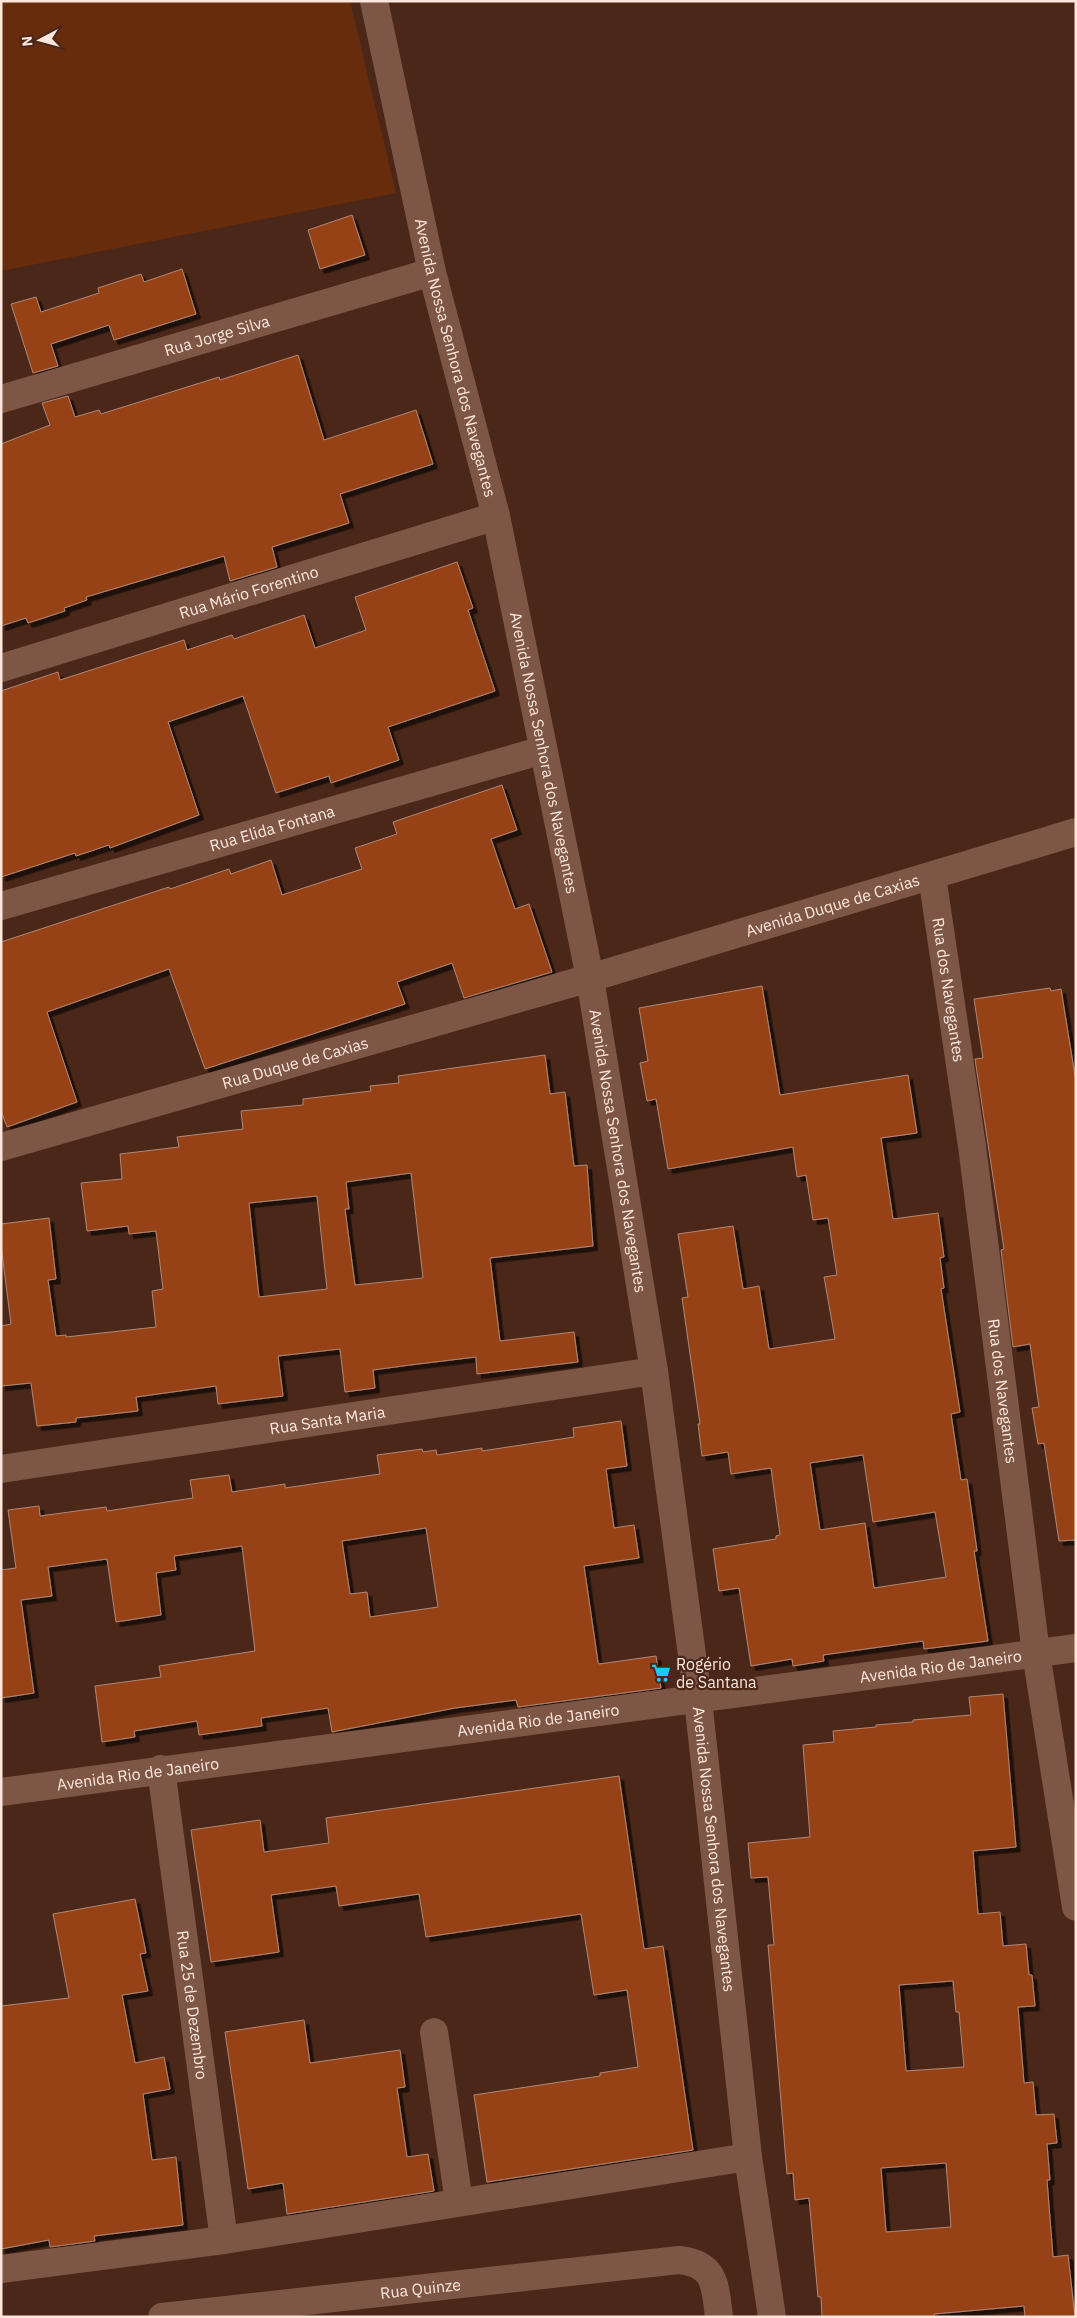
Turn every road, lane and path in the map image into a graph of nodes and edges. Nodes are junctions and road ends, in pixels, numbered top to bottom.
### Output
1 (374, 1) edge
2 (432, 272) junction
3 (1, 399) edge
4 (496, 516) junction
5 (1, 668) edge
6 (543, 750) junction
7 (1076, 832) edge
8 (932, 876) junction
9 (1, 906) edge
10 (590, 978) junction
11 (1, 1147) edge
12 (654, 1371) junction
13 (1, 1469) edge
14 (1076, 1648) edge
15 (1036, 1653) junction
16 (698, 1700) junction
17 (161, 1769) junction
18 (1, 1792) edge
19 (1076, 1907) edge
20 (434, 2032) dead end
21 (748, 2157) junction
22 (459, 2202) junction
23 (224, 2240) junction
24 (1, 2269) edge
25 (162, 2317) edge
26 (719, 2317) edge
27 (772, 2317) edge

1 - 2 street, Avenida Nossa Senhora dos Navegantes
2 - 3 street, Rua Jorge Silva
2 - 4 street, Avenida Nossa Senhora dos Navegantes
4 - 5 street, Rua Mário Forentino
4 - 6 street, Avenida Nossa Senhora dos Navegantes
6 - 9 street, Rua Elida Fontana
6 - 10 street, Avenida Nossa Senhora dos Navegantes
7 - 8 street, Avenida Duque de Caxias
8 - 10 street, Avenida Duque de Caxias
8 - 15 street, Rua dos Navegantes
10 - 11 street, Rua Duque de Caxias
10 - 12 street, Avenida Nossa Senhora dos Navegantes
12 - 13 street, Rua Santa Maria
12 - 16 street, Avenida Nossa Senhora dos Navegantes
14 - 15 street, Avenida Rio de Janeiro
15 - 16 street, Avenida Rio de Janeiro
15 - 19 street, Rua dos Navegantes
16 - 17 street, Avenida Rio de Janeiro
16 - 21 street, Avenida Nossa Senhora dos Navegantes
17 - 18 street, Avenida Rio de Janeiro
17 - 23 street, Rua 25 de Dezembro
20 - 22 street
21 - 22 street
21 - 27 street, Avenida Nossa Senhora dos Navegantes
22 - 23 street
23 - 24 street
25 - 26 street, Rua Quinze

